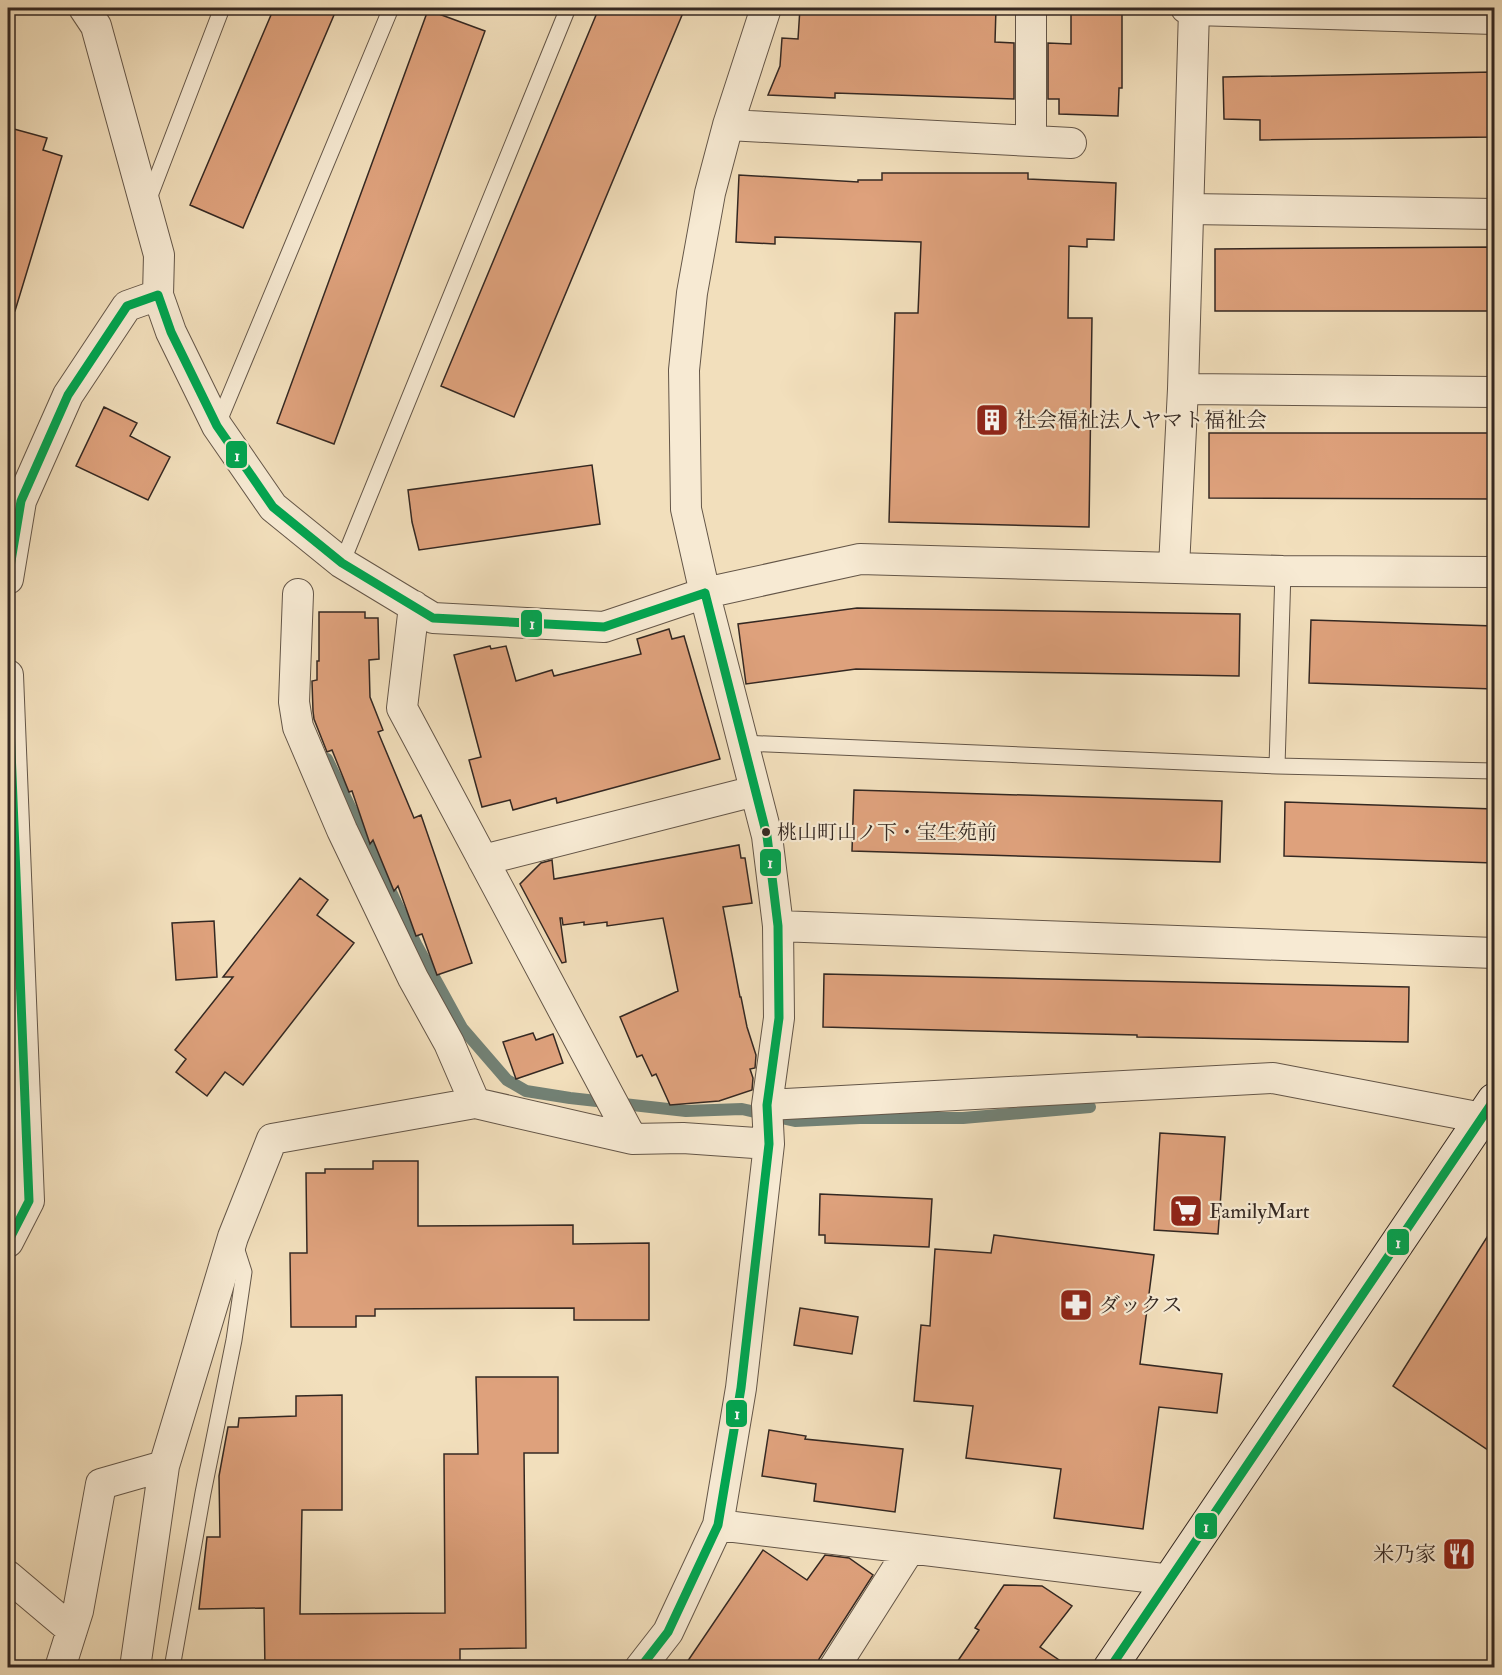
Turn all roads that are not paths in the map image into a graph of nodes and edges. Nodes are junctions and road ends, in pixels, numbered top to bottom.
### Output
1 (84, 8) edge
2 (222, 8) edge
3 (391, 8) edge
4 (568, 8) edge
5 (766, 8) edge
6 (1031, 8) edge
7 (1190, 9) edge
8 (1424, 13) edge
9 (1494, 18) edge
10 (728, 125) junction
11 (1031, 141) junction
12 (1071, 143) dead end
13 (146, 206) junction
14 (1188, 209) junction
15 (1494, 214) edge
16 (158, 295) junction
17 (1183, 389) junction
18 (1494, 392) edge
19 (217, 426) junction
20 (342, 563) junction
21 (1174, 567) junction
22 (1283, 571) junction
23 (1494, 572) edge
24 (8, 579) edge
25 (705, 593) junction
26 (297, 594) dead end
27 (414, 606) junction
28 (8, 675) edge
29 (742, 743) junction
30 (1277, 765) junction
31 (1494, 771) edge
32 (10, 781) edge
33 (755, 791) junction
34 (483, 860) junction
35 (778, 926) junction
36 (1494, 953) edge
37 (475, 1104) junction
38 (767, 1106) junction
39 (1488, 1109) edge
40 (629, 1134) junction
41 (769, 1143) junction
42 (233, 1237) junction
43 (8, 1242) edge
44 (164, 1466) junction
45 (718, 1525) junction
46 (909, 1550) junction
47 (8, 1576) edge
48 (1171, 1580) junction
49 (72, 1630) junction
50 (60, 1668) edge
51 (135, 1668) edge
52 (172, 1668) edge
53 (640, 1668) edge
54 (834, 1668) edge
55 (1110, 1668) edge

1 - 13 street
2 - 13 lane
3 - 19 lane
4 - 20 lane
5 - 10 street
6 - 11 street
7 - 8 street
7 - 14 street
8 - 9 street
10 - 11 street
10 - 25 street
11 - 12 street
13 - 16 street
14 - 15 street
14 - 17 street
16 - 19 street
16 - 24 street
17 - 18 street
17 - 21 street
19 - 20 street
20 - 27 street
21 - 22 street
21 - 25 street
22 - 23 street
22 - 30 lane
25 - 27 street
25 - 29 street
26 - 37 street
27 - 34 street
28 - 32 street
29 - 30 lane
29 - 33 street
30 - 31 lane
32 - 43 street
33 - 34 street
33 - 35 street
34 - 40 street
35 - 36 street
35 - 38 street
37 - 40 street
37 - 42 street
38 - 39 street
38 - 41 street
39 - 48 street
40 - 41 street
41 - 45 street
42 - 44 street
42 - 52 lane
44 - 49 street
44 - 51 street
45 - 46 street
45 - 53 street
46 - 48 street
46 - 54 street
47 - 49 street
48 - 55 street
49 - 50 street

